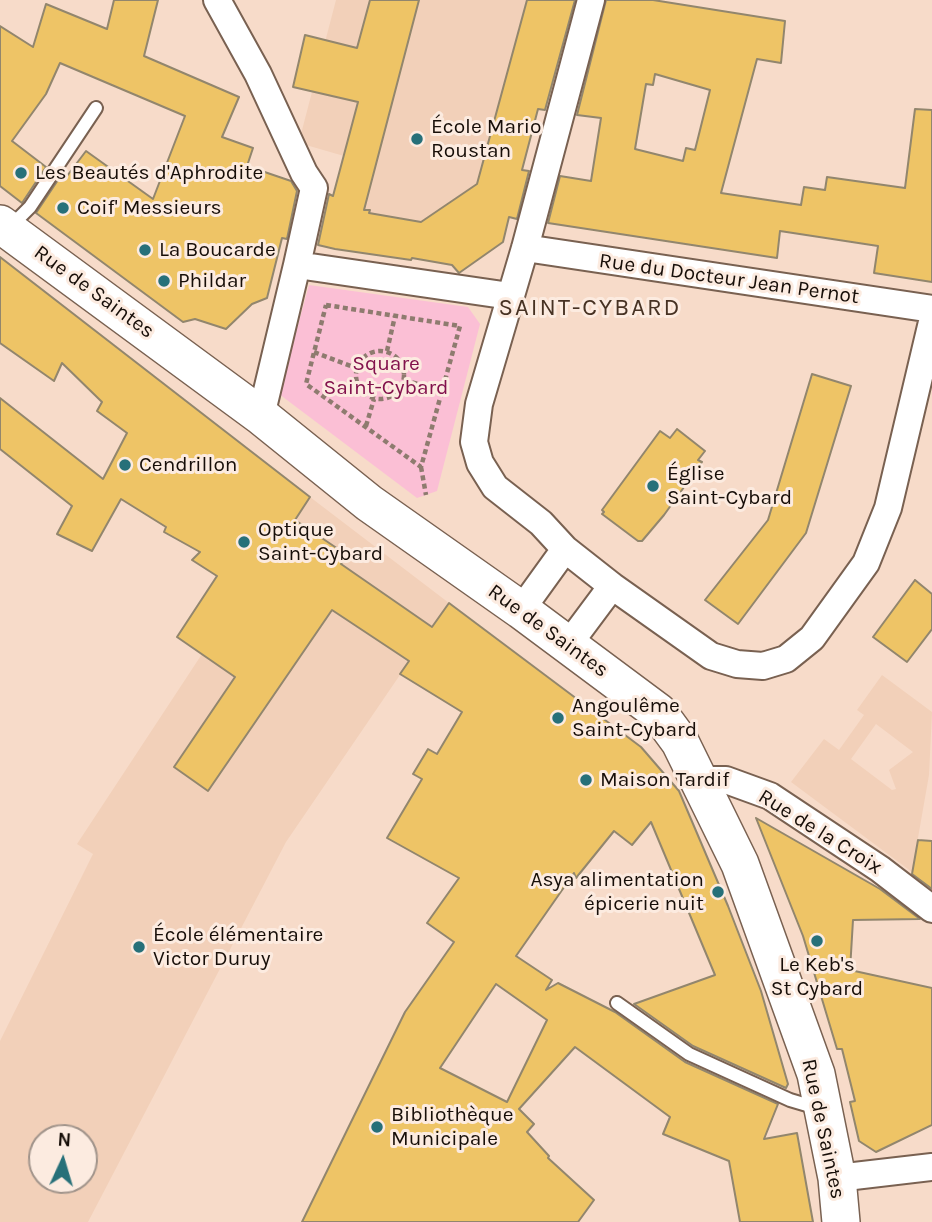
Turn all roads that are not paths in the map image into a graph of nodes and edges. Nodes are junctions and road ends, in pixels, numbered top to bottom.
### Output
1 (217, 0) edge
2 (591, 0) edge
3 (96, 108) dead end
4 (3, 231) edge
5 (525, 248) junction
6 (297, 265) junction
7 (510, 296) junction
8 (932, 309) edge
9 (932, 322) edge
10 (261, 416) junction
11 (565, 549) junction
12 (612, 586) junction
13 (521, 610) junction
14 (568, 645) junction
15 (698, 780) junction
16 (932, 909) edge
17 (617, 1003) dead end
18 (824, 1111) junction
19 (932, 1167) edge
20 (837, 1178) junction
21 (841, 1222) edge

1 - 6 street
2 - 5 street
3 - 4 lane
4 - 10 main road, Rue de Saintes
5 - 7 street
5 - 8 street, Rue du Docteur Jean Pernot
6 - 7 street
6 - 10 street
7 - 11 street
9 - 12 street
10 - 13 main road, Rue de Saintes
11 - 12 street
11 - 13 street
12 - 14 street
13 - 14 main road, Rue de Saintes
14 - 15 main road, Rue de Saintes
15 - 16 street, Rue de la Croix
15 - 18 main road, Rue de Saintes
17 - 18 lane
18 - 20 main road, Rue de Saintes
19 - 20 street
20 - 21 main road, Rue de Saintes

